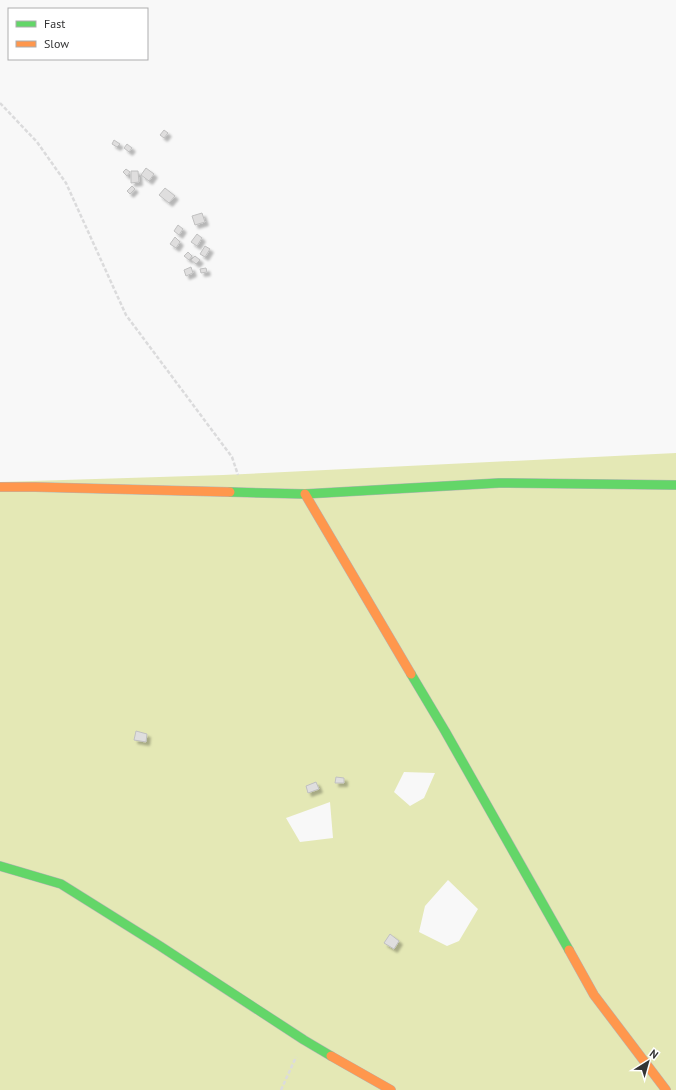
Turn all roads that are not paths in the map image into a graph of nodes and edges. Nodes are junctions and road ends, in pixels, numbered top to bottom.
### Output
1 (676, 485) edge
2 (0, 487) edge
3 (305, 494) junction
4 (0, 866) edge
5 (390, 1090) edge
6 (666, 1090) edge

1 - 3 street
2 - 3 street
3 - 6 street
4 - 5 street

